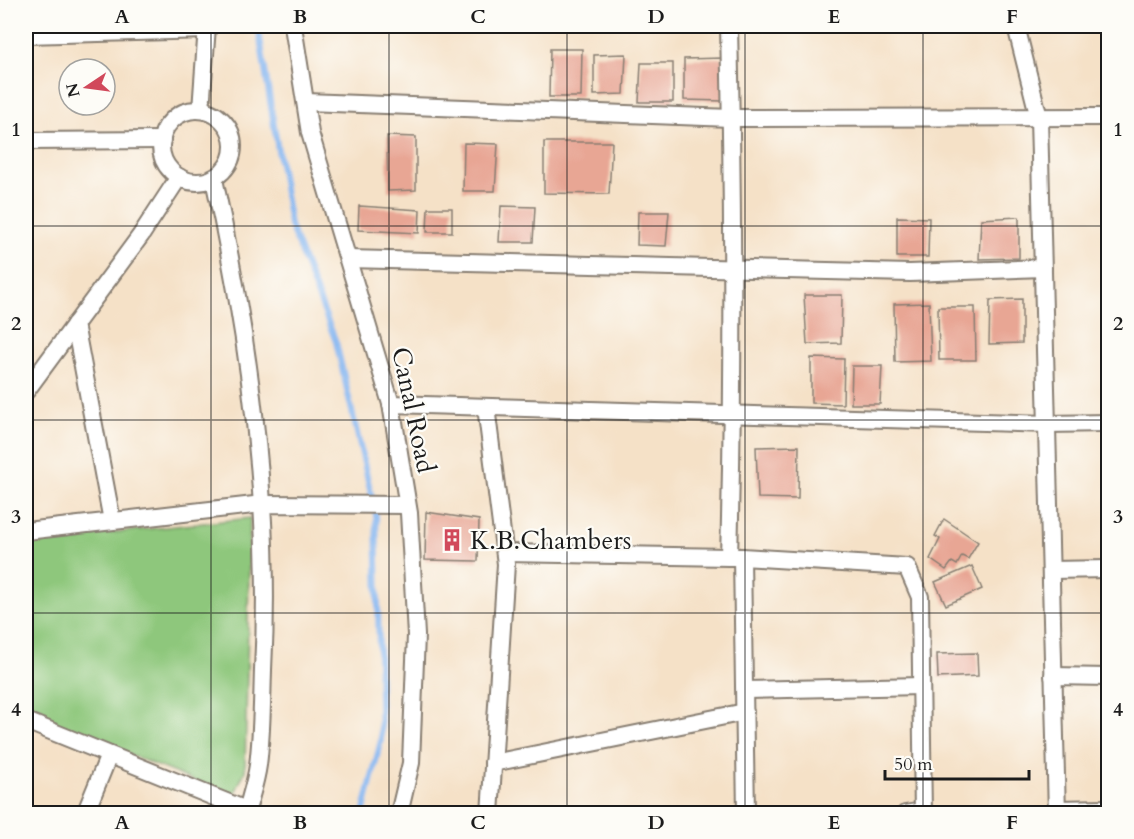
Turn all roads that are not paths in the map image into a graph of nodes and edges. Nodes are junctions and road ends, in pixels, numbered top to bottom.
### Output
1 (293, 26) edge
2 (729, 26) edge
3 (1016, 26) edge
4 (207, 28) edge
5 (26, 35) edge
6 (306, 102) junction
7 (201, 110) junction
8 (1108, 117) edge
9 (731, 118) junction
10 (1039, 118) junction
11 (162, 140) junction
12 (26, 141) edge
13 (179, 177) junction
14 (214, 179) junction
15 (348, 259) junction
16 (1043, 268) junction
17 (734, 269) junction
18 (75, 324) junction
19 (26, 391) edge
20 (392, 404) junction
21 (486, 407) junction
22 (733, 413) junction
23 (1108, 423) edge
24 (1047, 424) junction
25 (263, 504) junction
26 (407, 505) junction
27 (112, 521) junction
28 (26, 531) edge
29 (505, 553) junction
30 (735, 557) junction
31 (1108, 569) edge
32 (1051, 570) junction
33 (1053, 676) junction
34 (1108, 676) edge
35 (921, 686) junction
36 (745, 690) junction
37 (746, 712) junction
38 (26, 721) edge
39 (109, 755) junction
40 (493, 763) junction
41 (1108, 808) edge
42 (1057, 811) edge
43 (246, 812) edge
44 (923, 812) edge
45 (85, 813) edge
46 (399, 813) edge
47 (490, 813) edge
48 (746, 813) edge
49 (905, 813) edge

1 - 6 street, Canal Road
2 - 9 street
3 - 10 street
4 - 5 street
4 - 7 street
6 - 9 street
6 - 15 street, Canal Road
7 - 11 street
7 - 14 street
8 - 10 street
9 - 10 street
9 - 17 street
10 - 16 street
11 - 12 street
11 - 13 street
13 - 14 street
13 - 18 street
14 - 25 street
15 - 17 street
15 - 20 street, Canal Road
16 - 17 street
16 - 24 street
17 - 22 street
18 - 19 street
18 - 27 street
20 - 21 street
20 - 26 street, Canal Road
21 - 22 street
21 - 29 street
22 - 24 street
22 - 30 street
23 - 24 street
24 - 32 street
25 - 26 street
25 - 27 street
25 - 43 street
26 - 46 street, Canal Road
27 - 28 street
29 - 30 street
29 - 40 street
30 - 35 street
30 - 36 street
31 - 32 street
32 - 33 street
33 - 34 street
33 - 42 street
35 - 36 street
35 - 44 street
36 - 37 street
37 - 40 street
37 - 48 street
38 - 39 street
39 - 43 street
39 - 45 street
40 - 47 street
41 - 42 street
44 - 49 street

